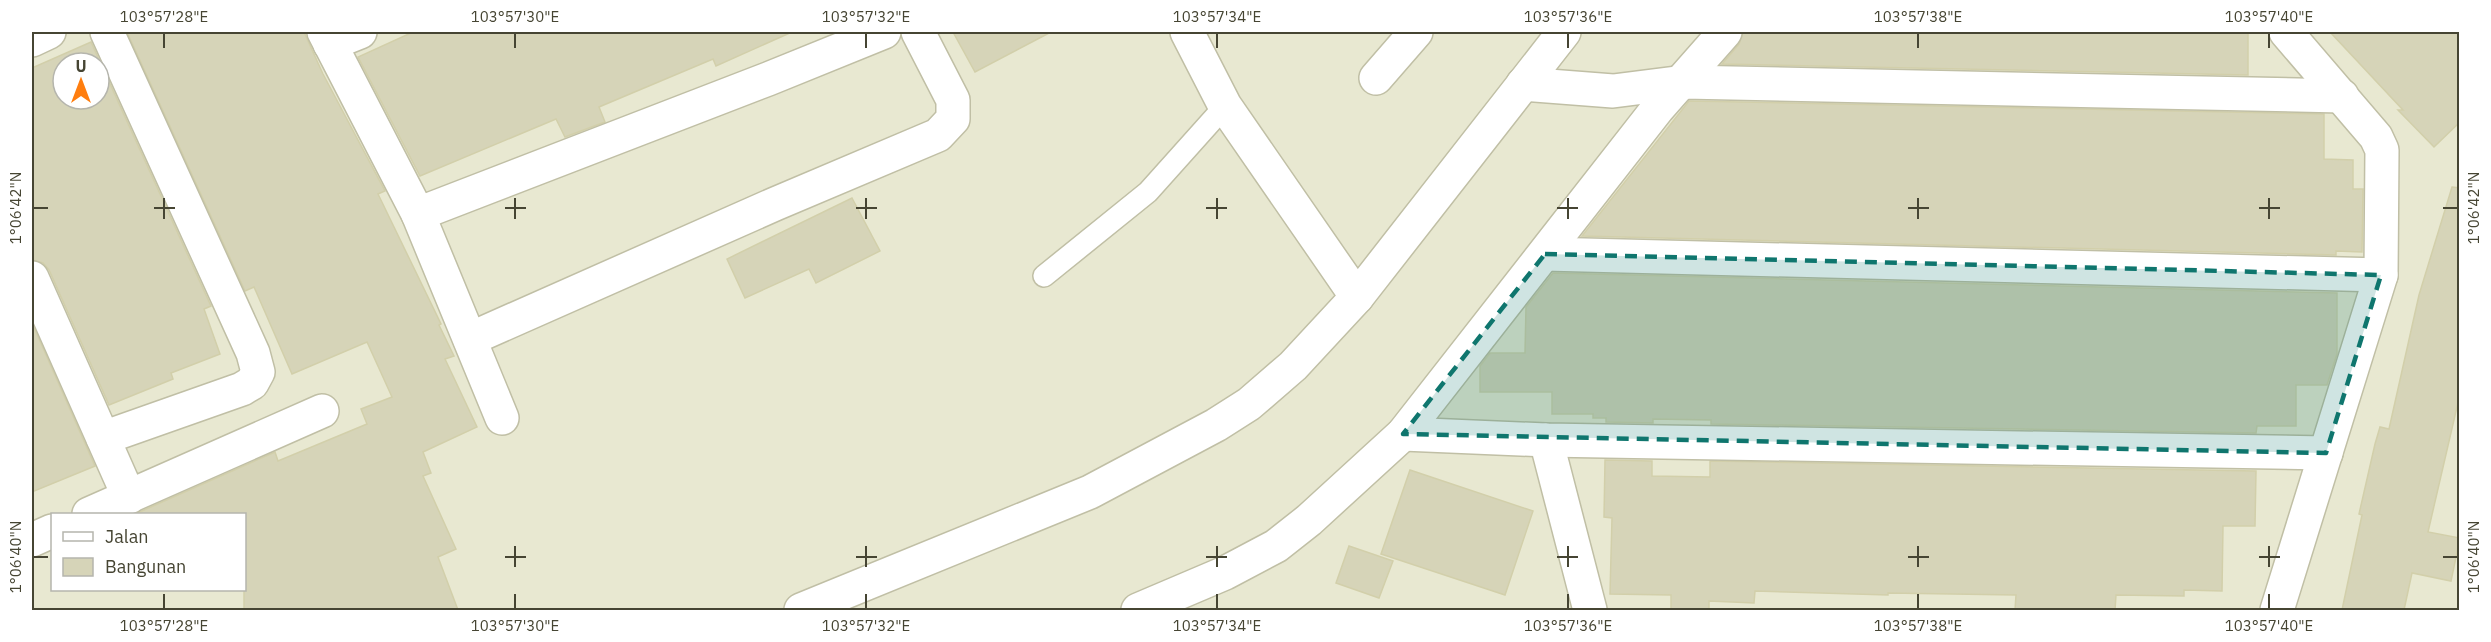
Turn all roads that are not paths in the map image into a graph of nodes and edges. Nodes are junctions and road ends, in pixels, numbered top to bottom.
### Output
1 (49, 32) edge
2 (106, 32) edge
3 (360, 32) edge
4 (884, 32) edge
5 (918, 32) edge
6 (1187, 32) edge
7 (1416, 32) edge
8 (1564, 32) edge
9 (1725, 32) edge
10 (2286, 32) edge
11 (327, 38) edge
12 (32, 39) edge
13 (1376, 78) dead end
14 (1684, 82) junction
15 (1523, 84) junction
16 (2342, 96) junction
17 (1225, 106) junction
18 (418, 214) junction
19 (1545, 254) junction
20 (2381, 275) junction
21 (1044, 276) dead end
22 (32, 278) edge
23 (1357, 297) junction
24 (470, 339) junction
25 (322, 411) dead end
26 (502, 418) dead end
27 (1403, 434) junction
28 (103, 438) junction
29 (1546, 440) junction
30 (2326, 453) junction
31 (129, 497) junction
32 (91, 513) edge
33 (51, 531) edge
34 (32, 540) edge
35 (801, 610) edge
36 (1138, 610) edge
37 (1590, 610) edge
38 (2277, 610) edge

1 - 12 street
2 - 28 street
3 - 11 street
4 - 18 street
5 - 24 street
6 - 17 street
7 - 13 street
8 - 15 street
9 - 14 street
10 - 16 street
11 - 18 street
14 - 15 street
14 - 16 street
14 - 19 street
15 - 23 street
16 - 20 street
17 - 21 lane
17 - 23 street
18 - 24 street
19 - 20 street
19 - 27 street
20 - 30 street
22 - 28 street
23 - 35 street
24 - 26 street
25 - 31 street
27 - 29 street
27 - 36 street
28 - 31 street
29 - 30 street
29 - 37 street
30 - 38 street
31 - 32 street
33 - 34 street

